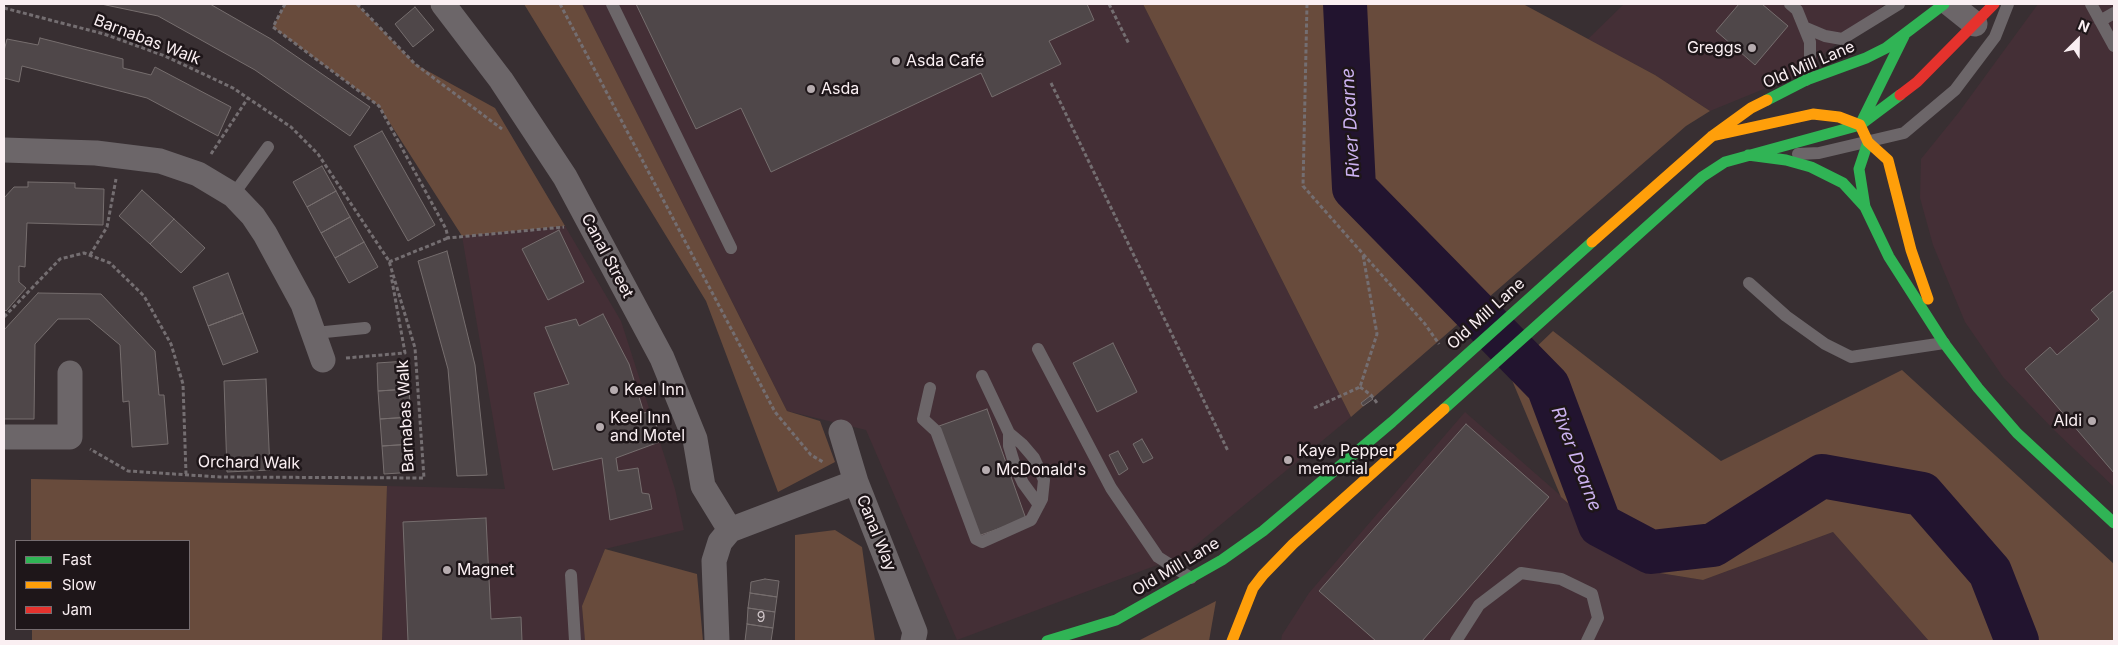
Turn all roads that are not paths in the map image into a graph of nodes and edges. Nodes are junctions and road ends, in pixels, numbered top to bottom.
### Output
1 (443, 4) edge
2 (612, 4) edge
3 (1790, 4) edge
4 (1899, 4) edge
5 (1944, 4) edge
6 (1950, 4) edge
7 (1994, 4) edge
8 (2008, 4) edge
9 (2091, 4) edge
10 (2114, 13) edge
11 (2100, 21) junction
12 (1975, 24) junction
13 (1806, 28) junction
14 (1904, 36) junction
15 (2114, 46) edge
16 (1806, 80) junction
17 (1860, 125) junction
18 (1711, 137) junction
19 (1868, 142) junction
20 (268, 148) dead end
21 (4, 150) edge
22 (1748, 156) junction
23 (233, 195) junction
24 (1865, 207) junction
25 (731, 248) dead end
26 (1750, 283) dead end
27 (365, 328) dead end
28 (315, 333) junction
29 (1944, 344) junction
30 (1038, 349) dead end
31 (323, 360) dead end
32 (70, 373) dead end
33 (982, 376) dead end
34 (930, 388) dead end
35 (841, 432) dead end
36 (1009, 433) junction
37 (4, 437) edge
38 (856, 482) junction
39 (1039, 505) junction
40 (2114, 523) edge
41 (730, 530) junction
42 (571, 576) dead end
43 (1191, 578) junction
44 (1245, 604) junction
45 (1248, 632) dead end
46 (919, 638) edge
47 (576, 641) edge
48 (717, 641) edge
49 (1047, 641) edge
50 (1232, 641) edge
51 (1456, 641) edge
52 (1587, 641) edge

1 - 41 street, Canal Street
2 - 25 lane
3 - 13 lane
4 - 13 lane
5 - 14 main road, Old Mill Lane
6 - 12 street
7 - 12 main road
8 - 19 lane
9 - 11 lane
10 - 11 lane
11 - 15 lane
12 - 17 main road
13 - 16 lane
14 - 16 main road, Old Mill Lane
14 - 17 main road
16 - 18 main road, Old Mill Lane
17 - 18 main road
17 - 19 main road
17 - 22 main road
18 - 43 main road, Old Mill Lane
19 - 22 lane
19 - 24 main road
19 - 29 main road
20 - 23 lane
21 - 23 street
22 - 24 main road
22 - 44 main road
23 - 28 street
24 - 29 main road
26 - 29 lane
27 - 28 lane
28 - 31 street
29 - 40 main road
30 - 43 lane
32 - 37 street
33 - 36 lane
34 - 39 lane
35 - 38 street, Canal Way
36 - 39 lane
36 - 39 lane
38 - 41 street
38 - 46 street, Canal Way
41 - 48 street
42 - 47 lane
43 - 49 main road, Old Mill Lane
44 - 45 lane
44 - 50 main road
51 - 52 lane

